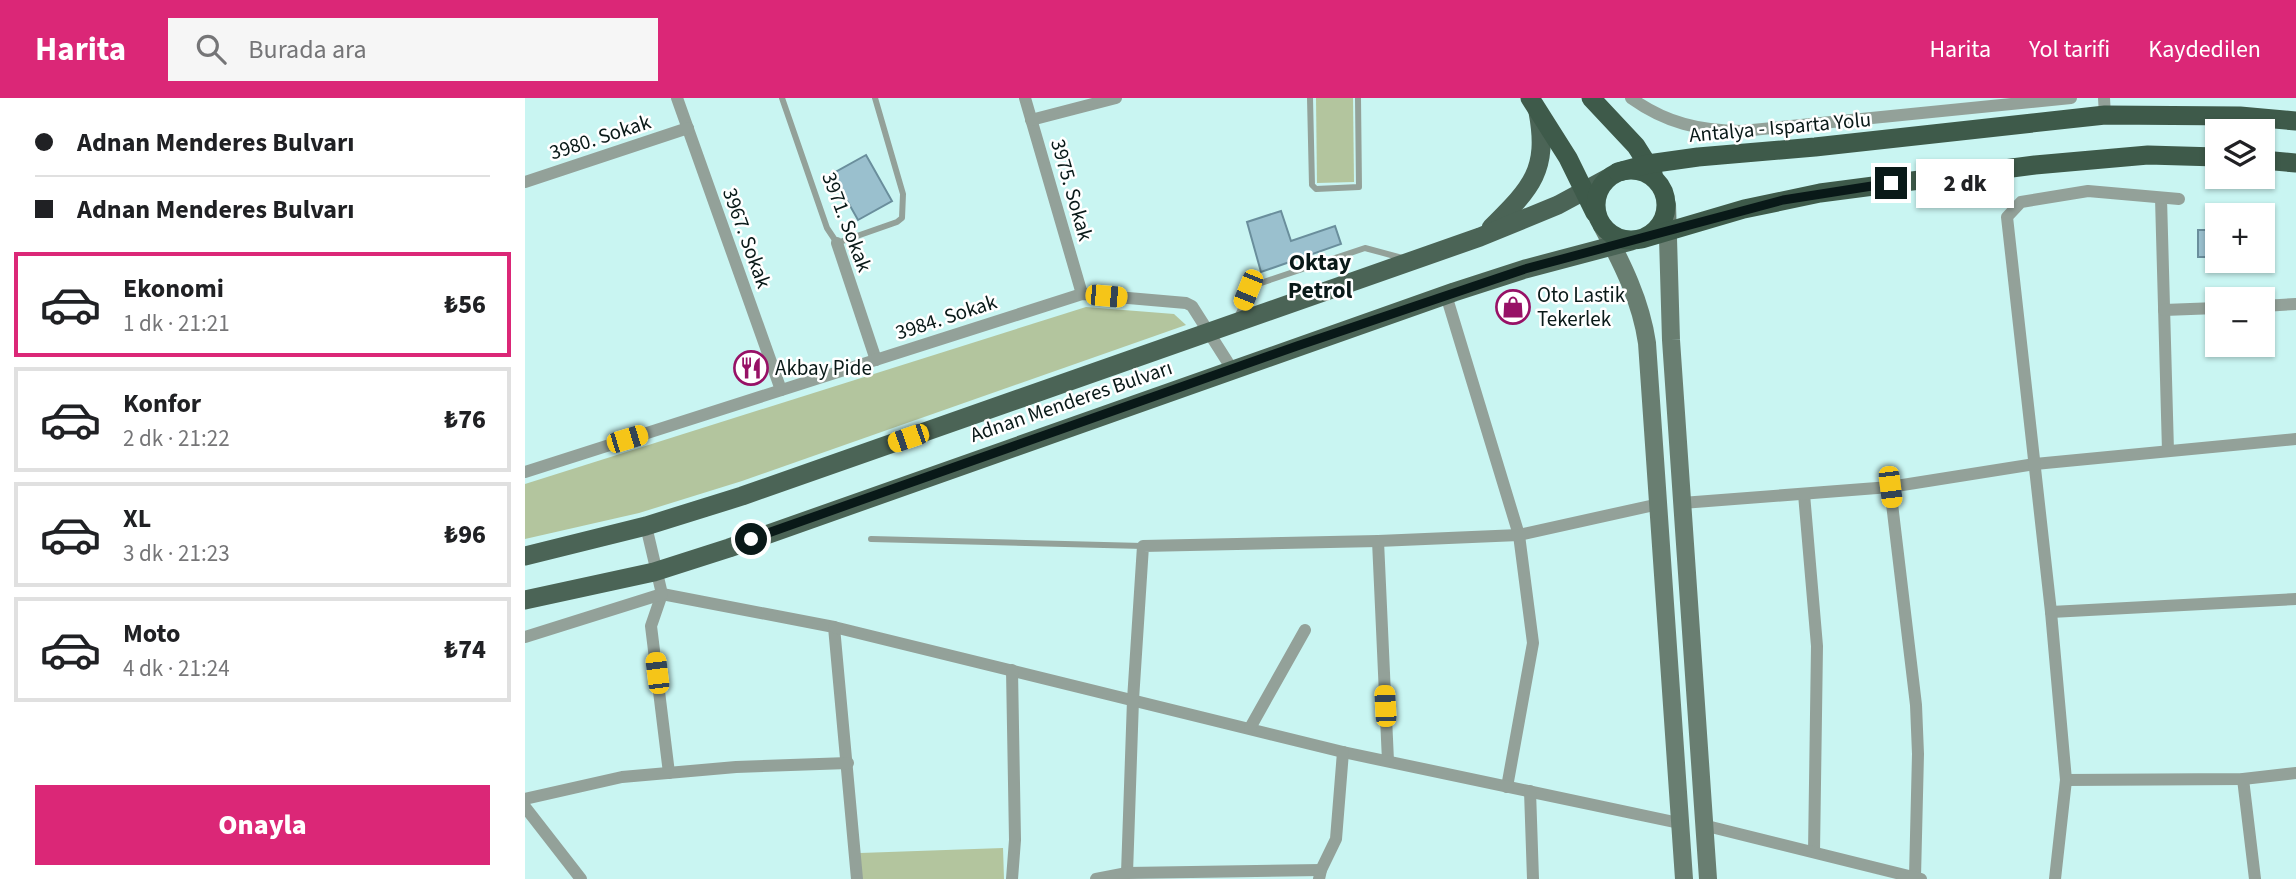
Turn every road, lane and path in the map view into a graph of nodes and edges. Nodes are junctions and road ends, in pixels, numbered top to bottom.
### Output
1 (677, 98) edge
2 (782, 98) edge
3 (875, 98) edge
4 (1025, 98) edge
5 (1116, 98) edge
6 (1311, 98) edge
7 (1358, 98) edge
8 (1591, 98) edge
9 (1631, 98) edge
10 (2071, 98) edge
11 (1533, 103) edge
12 (2104, 106) edge
13 (1031, 120) junction
14 (2296, 121) edge
15 (688, 128) junction
16 (2205, 157) edge
17 (2275, 161) edge
18 (2296, 163) edge
19 (1648, 164) junction
20 (1613, 175) junction
21 (525, 183) edge
22 (1585, 191) junction
23 (1665, 198) junction
24 (2161, 198) junction
25 (2179, 200) dead end
26 (1599, 222) junction
27 (1668, 230) junction
28 (1485, 234) junction
29 (1628, 242) junction
30 (838, 243) junction
31 (1411, 261) junction
32 (1082, 294) junction
33 (1446, 295) junction
34 (2296, 304) edge
35 (2275, 305) edge
36 (2205, 308) edge
37 (2164, 310) junction
38 (1234, 323) junction
39 (1208, 332) junction
40 (876, 360) junction
41 (1232, 369) junction
42 (781, 390) junction
43 (2296, 439) edge
44 (2168, 451) junction
45 (2035, 464) junction
46 (525, 472) edge
47 (1890, 487) junction
48 (1804, 494) junction
49 (1682, 503) junction
50 (1659, 504) junction
51 (646, 526) junction
52 (1519, 535) junction
53 (871, 539) dead end
54 (1378, 541) junction
55 (1143, 546) junction
56 (525, 556) edge
57 (657, 571) junction
58 (662, 594) junction
59 (2296, 599) edge
60 (525, 600) edge
61 (2051, 612) junction
62 (834, 627) junction
63 (1305, 630) dead end
64 (525, 637) edge
65 (1012, 670) junction
66 (1133, 700) junction
67 (1250, 728) junction
68 (1343, 752) junction
69 (1388, 761) junction
70 (848, 763) junction
71 (2296, 772) edge
72 (669, 773) junction
73 (2243, 779) junction
74 (2066, 780) junction
75 (1507, 787) junction
76 (1530, 791) junction
77 (525, 799) edge
78 (525, 807) edge
79 (1679, 823) junction
80 (1703, 825) junction
81 (1814, 852) junction
82 (1127, 873) junction
83 (1320, 874) edge
84 (1878, 874) edge
85 (1174, 876) edge
86 (1918, 878) edge
87 (581, 879) edge
88 (857, 879) edge
89 (1012, 879) edge
90 (1096, 879) edge
91 (1533, 879) edge
92 (1684, 879) edge
93 (1708, 879) edge
94 (2055, 879) edge
95 (2255, 879) edge

1 - 15 street, 3967. Sokak
2 - 30 lane, 3971. Sokak
3 - 30 lane
4 - 13 street, 3975. Sokak
5 - 13 street
6 - 7 lane
8 - 19 highway
9 - 10 street
11 - 22 highway
11 - 28 main road
12 - 14 highway, Antalya - Isparta Yolu
12 - 19 highway, Antalya - Isparta Yolu
13 - 32 street, 3975. Sokak
15 - 21 street, 3980. Sokak
15 - 42 street, 3967. Sokak
16 - 27 highway, Adnan Menderes Bulvarı
17 - 18 highway
19 - 20 highway, Antalya - Isparta Yolu
19 - 23 highway
20 - 22 main road, Adnan Menderes Bulvarı
20 - 23 highway
20 - 26 highway
22 - 26 highway
22 - 28 main road, Adnan Menderes Bulvarı
23 - 27 main road
23 - 29 highway
24 - 25 street
24 - 37 street
24 - 45 street
26 - 29 highway
27 - 29 highway, Adnan Menderes Bulvarı
27 - 49 main road
28 - 31 main road, Adnan Menderes Bulvarı
29 - 33 main road, Adnan Menderes Bulvarı
29 - 50 main road
30 - 40 street, 3971. Sokak
31 - 38 main road, Adnan Menderes Bulvarı
31 - 38 lane
32 - 39 street, 3984. Sokak
32 - 40 street, 3984. Sokak
33 - 41 main road, Adnan Menderes Bulvarı
33 - 52 street
34 - 35 street
36 - 37 street
37 - 44 street
38 - 39 main road, Adnan Menderes Bulvarı
39 - 41 street, 3984. Sokak
39 - 51 main road, Adnan Menderes Bulvarı
40 - 42 street, 3984. Sokak
41 - 57 main road, Adnan Menderes Bulvarı
42 - 46 street, 3984. Sokak
43 - 44 street
44 - 45 street
45 - 47 street
45 - 61 street
47 - 48 street
47 - 86 street
48 - 49 street
48 - 81 street
49 - 80 main road
50 - 52 street
50 - 79 main road
51 - 56 main road, Adnan Menderes Bulvarı
51 - 57 street
52 - 54 street
52 - 75 street
53 - 55 lane
54 - 55 street
54 - 69 street
55 - 66 street
57 - 58 street
57 - 60 main road, Adnan Menderes Bulvarı
58 - 62 street
58 - 64 street
58 - 72 street
59 - 61 street
61 - 74 street
62 - 65 street
62 - 70 street
63 - 67 street
65 - 66 street
65 - 89 street
66 - 67 street
66 - 82 street
67 - 68 street
68 - 69 street
68 - 83 street
69 - 75 street
70 - 72 street
70 - 88 street
71 - 73 street
72 - 77 street
73 - 74 street
73 - 95 street
74 - 94 street
75 - 76 street
76 - 79 street
76 - 91 street
78 - 87 street
79 - 80 main road
79 - 92 main road
80 - 81 street
80 - 93 main road
81 - 84 street
82 - 85 street
82 - 90 street
83 - 85 street
84 - 86 street

